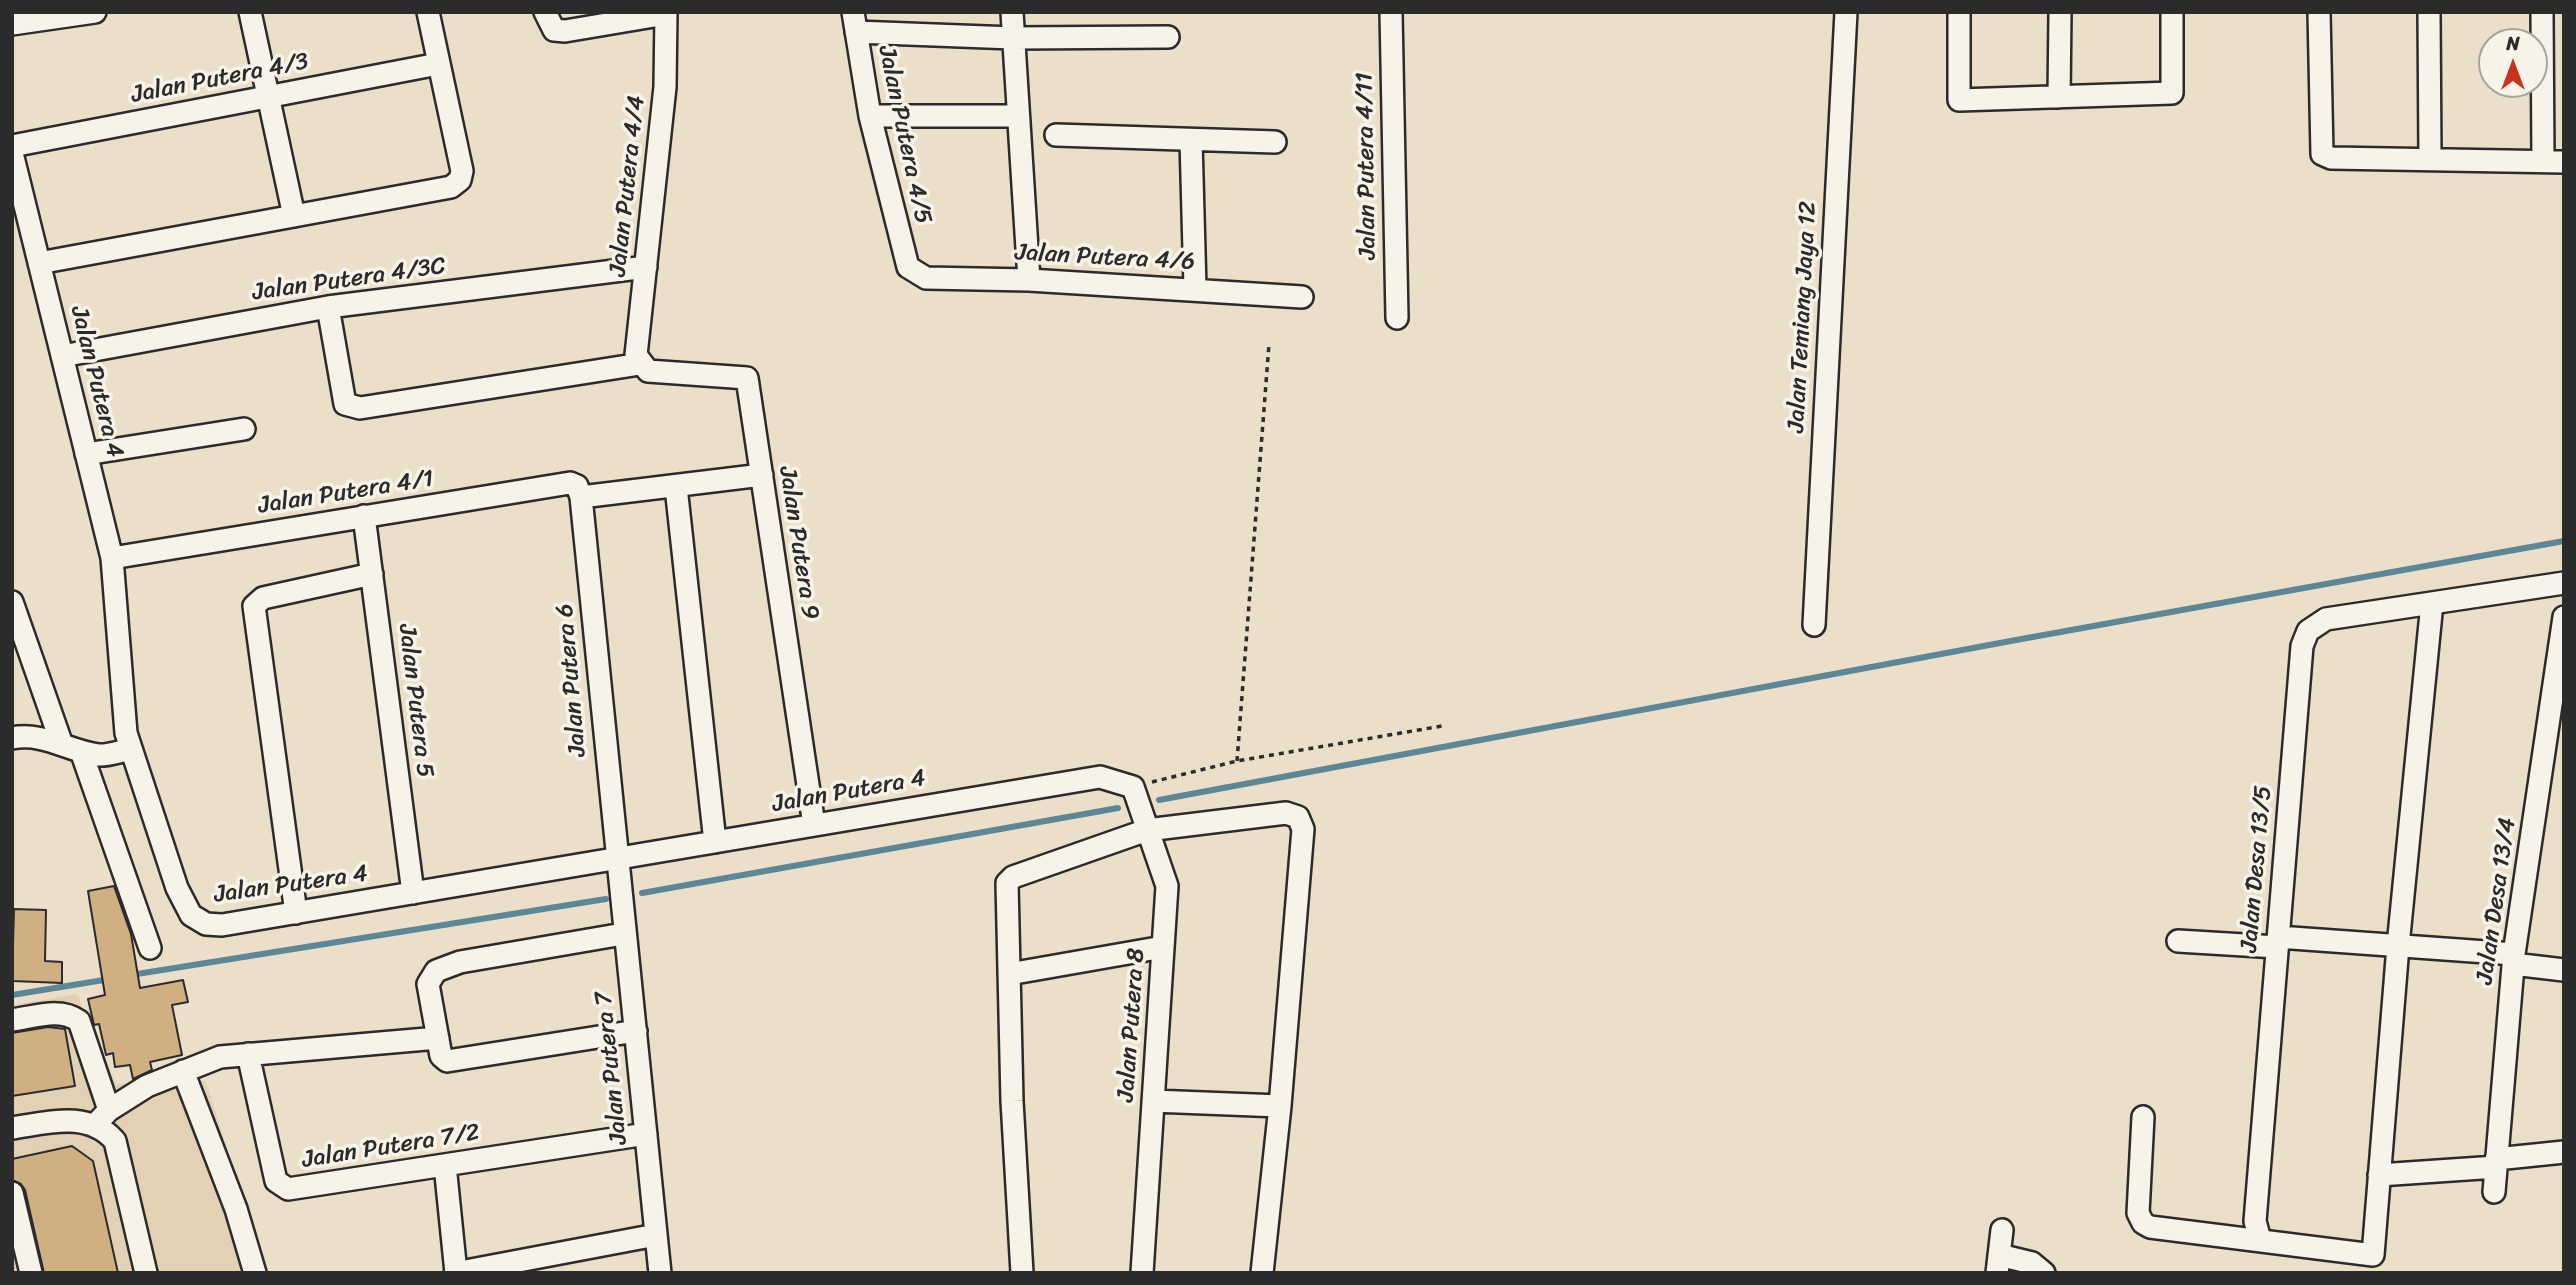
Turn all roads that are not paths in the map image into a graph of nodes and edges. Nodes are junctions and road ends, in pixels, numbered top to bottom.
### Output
1 (95, 12) edge
2 (250, 12) edge
3 (428, 12) edge
4 (545, 12) edge
5 (1012, 12) edge
6 (1391, 12) edge
7 (1846, 12) edge
8 (1959, 12) edge
9 (2060, 12) edge
10 (2172, 12) edge
11 (2319, 12) edge
12 (2429, 12) edge
13 (2542, 12) edge
14 (666, 13) edge
15 (854, 22) edge
16 (12, 24) edge
17 (1168, 37) dead end
18 (1013, 38) junction
19 (438, 64) junction
20 (267, 97) junction
21 (2059, 97) junction
22 (870, 116) junction
23 (1017, 116) junction
24 (1056, 135) dead end
25 (1191, 140) junction
26 (1275, 142) dead end
27 (12, 146) edge
28 (12, 153) edge
29 (2430, 159) junction
30 (2554, 161) edge
31 (294, 216) junction
32 (39, 263) junction
33 (646, 267) junction
34 (908, 267) joint
35 (1029, 280) junction
36 (1195, 288) junction
37 (1302, 297) dead end
38 (328, 307) junction
39 (1396, 318) dead end
40 (62, 356) junction
41 (640, 364) junction
42 (244, 429) dead end
43 (86, 454) junction
44 (762, 475) junction
45 (676, 487) junction
46 (581, 497) junction
47 (364, 516) junction
48 (112, 558) junction
49 (372, 574) junction
50 (2564, 583) edge
51 (12, 602) edge
52 (2432, 603) junction
53 (2564, 617) edge
54 (1814, 625) dead end
55 (12, 737) edge
56 (61, 742) junction
57 (131, 749) junction
58 (81, 751) junction
59 (1133, 787) joint
60 (814, 825) junction
61 (1147, 830) junction
62 (715, 842) junction
63 (615, 858) junction
64 (413, 893) junction
65 (296, 913) junction
66 (624, 934) junction
67 (2178, 941) dead end
68 (2278, 942) junction
69 (2398, 946) junction
70 (1163, 947) junction
71 (150, 948) dead end
72 (2514, 959) junction
73 (2564, 970) edge
74 (1009, 974) junction
75 (12, 1020) edge
76 (636, 1031) junction
77 (438, 1038) junction
78 (248, 1054) junction
79 (183, 1070) junction
80 (1153, 1101) junction
81 (1280, 1106) junction
82 (102, 1117) junction
83 (2143, 1118) dead end
84 (12, 1128) edge
85 (646, 1134) junction
86 (2564, 1152) edge
87 (2496, 1163) junction
88 (445, 1165) junction
89 (2379, 1175) junction
90 (2494, 1192) dead end
91 (12, 1193) edge
92 (2002, 1230) dead end
93 (656, 1235) junction
94 (2260, 1240) junction
95 (1998, 1264) edge
96 (31, 1273) edge
97 (146, 1273) edge
98 (255, 1273) edge
99 (455, 1273) edge
100 (660, 1273) edge
101 (1022, 1273) edge
102 (1142, 1273) edge
103 (1262, 1273) edge
104 (2044, 1273) edge

1 - 16 street
2 - 20 street
3 - 19 street
4 - 14 street
5 - 18 street
6 - 39 street, Jalan Putera 4/11
7 - 54 street, Jalan Temiang Jaya 12
8 - 21 street
9 - 21 street
10 - 21 street
11 - 29 street
12 - 29 street
13 - 30 street
14 - 33 street, Jalan Putera 4/4
15 - 18 street
15 - 22 street, Jalan Putera 4/5
17 - 18 street
18 - 23 street
19 - 20 street, Jalan Putera 4/3
19 - 31 street
20 - 27 street, Jalan Putera 4/3
20 - 31 street
22 - 23 street
22 - 34 street, Jalan Putera 4/5
23 - 35 street
24 - 25 street
25 - 26 street
25 - 36 street
28 - 32 street, Jalan Putera 4
29 - 30 street
31 - 32 street
32 - 40 street, Jalan Putera 4
33 - 38 street, Jalan Putera 4/3C
33 - 41 street, Jalan Putera 4/4
34 - 35 street, Jalan Putera 4/6
35 - 36 street, Jalan Putera 4/6
36 - 37 street, Jalan Putera 4/6
38 - 40 street, Jalan Putera 4/3C
38 - 41 street
40 - 43 street, Jalan Putera 4
41 - 44 street, Jalan Putera 9
42 - 43 street
43 - 48 street, Jalan Putera 4
44 - 45 street
44 - 60 street, Jalan Putera 9
45 - 46 street
45 - 62 street
46 - 47 street, Jalan Putera 4/1
46 - 63 street, Jalan Putera 6
47 - 48 street, Jalan Putera 4/1
47 - 49 street, Jalan Putera 5
48 - 57 street, Jalan Putera 4
49 - 64 street, Jalan Putera 5
49 - 65 street
50 - 52 street
51 - 56 street
52 - 68 street, Jalan Desa 13/5
52 - 69 street
53 - 72 street, Jalan Desa 13/4
55 - 56 street
56 - 58 street
57 - 58 street
57 - 65 street, Jalan Putera 4
58 - 71 street
59 - 60 street, Jalan Putera 4
59 - 61 street, Jalan Putera 8
60 - 62 street, Jalan Putera 4
61 - 70 street, Jalan Putera 8
61 - 74 street
61 - 81 street
62 - 63 street, Jalan Putera 4
63 - 64 street, Jalan Putera 4
63 - 66 street, Jalan Putera 7
64 - 65 street, Jalan Putera 4
66 - 76 street, Jalan Putera 7
66 - 77 street
67 - 68 street
68 - 69 street
68 - 94 street, Jalan Desa 13/5
69 - 72 street
69 - 89 street
70 - 74 street
70 - 80 street, Jalan Putera 8
72 - 73 street
72 - 87 street, Jalan Desa 13/4
74 - 101 street
75 - 82 street
76 - 77 street
76 - 85 street, Jalan Putera 7
77 - 78 street
78 - 79 street
78 - 88 street, Jalan Putera 7/2
79 - 82 street
79 - 98 street
80 - 81 street
80 - 102 street, Jalan Putera 8
81 - 103 street
82 - 84 street
82 - 97 street
83 - 94 street
85 - 88 street, Jalan Putera 7/2
85 - 93 street, Jalan Putera 7
86 - 87 street
87 - 89 street
87 - 90 street, Jalan Desa 13/4
88 - 99 street
89 - 94 street
91 - 96 street
92 - 95 street
93 - 99 street
93 - 100 street, Jalan Putera 7
95 - 104 street

